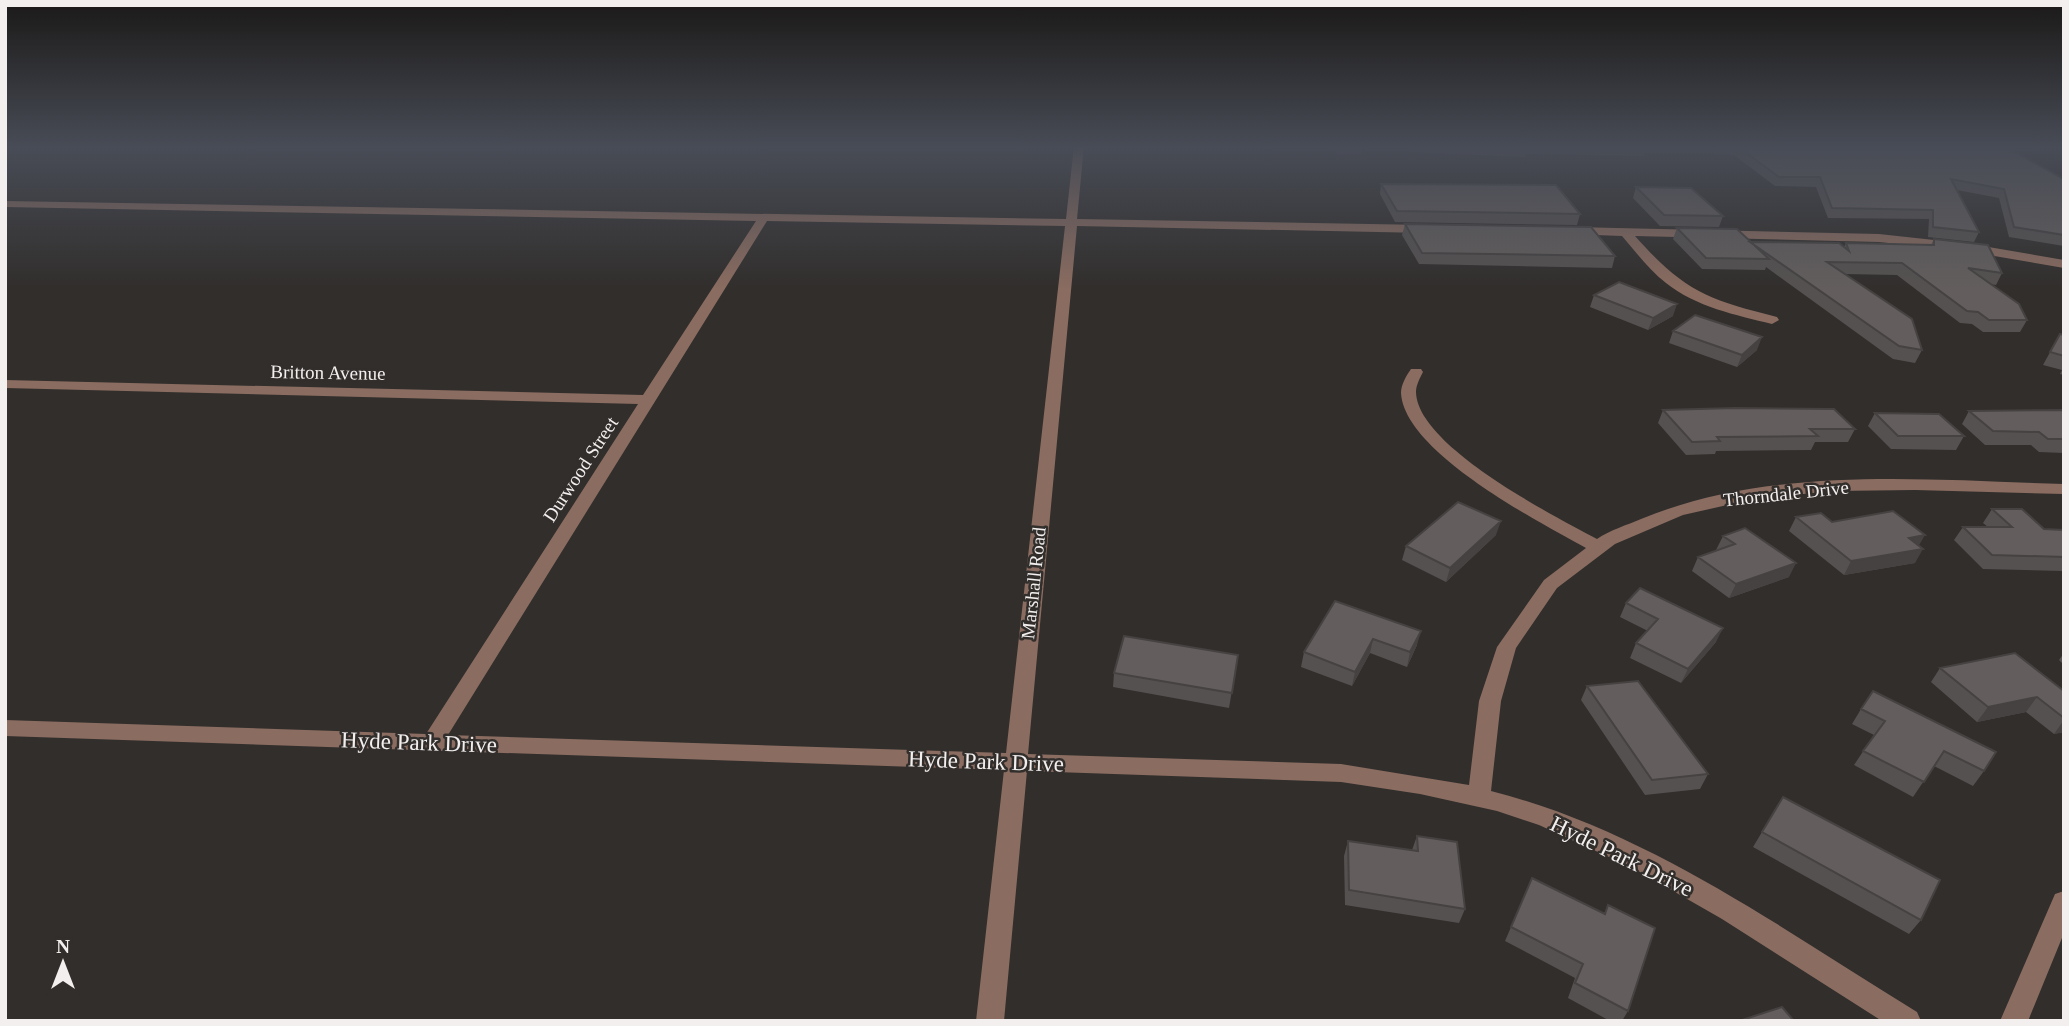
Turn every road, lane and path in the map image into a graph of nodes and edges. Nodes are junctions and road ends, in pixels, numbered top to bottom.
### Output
1 (1074, 194) edge
2 (5, 204) edge
3 (764, 217) junction
4 (1071, 222) junction
5 (1444, 229) edge
6 (1555, 231) edge
7 (1625, 232) junction
8 (2064, 264) edge
9 (1772, 320) dead end
10 (1416, 372) dead end
11 (5, 384) edge
12 (649, 400) junction
13 (2064, 489) edge
14 (1598, 547) junction
15 (5, 728) edge
16 (432, 743) junction
17 (1015, 762) junction
18 (1479, 797) junction
19 (2064, 902) edge
20 (990, 1021) edge
21 (1907, 1021) edge
22 (2014, 1021) edge

1 - 4 street, Marshall Road
2 - 3 street
3 - 4 street
3 - 12 street, Durwood Street
4 - 5 street
4 - 17 street, Marshall Road
6 - 7 street
7 - 8 street
7 - 9 street
10 - 14 street
11 - 12 street, Britton Avenue
12 - 16 street, Durwood Street
13 - 14 street, Thorndale Drive
14 - 18 street, Thorndale Drive
15 - 16 street, Hyde Park Drive
16 - 17 street, Hyde Park Drive
17 - 18 street, Hyde Park Drive
17 - 20 street, Marshall Road
18 - 21 street, Hyde Park Drive
19 - 22 street

